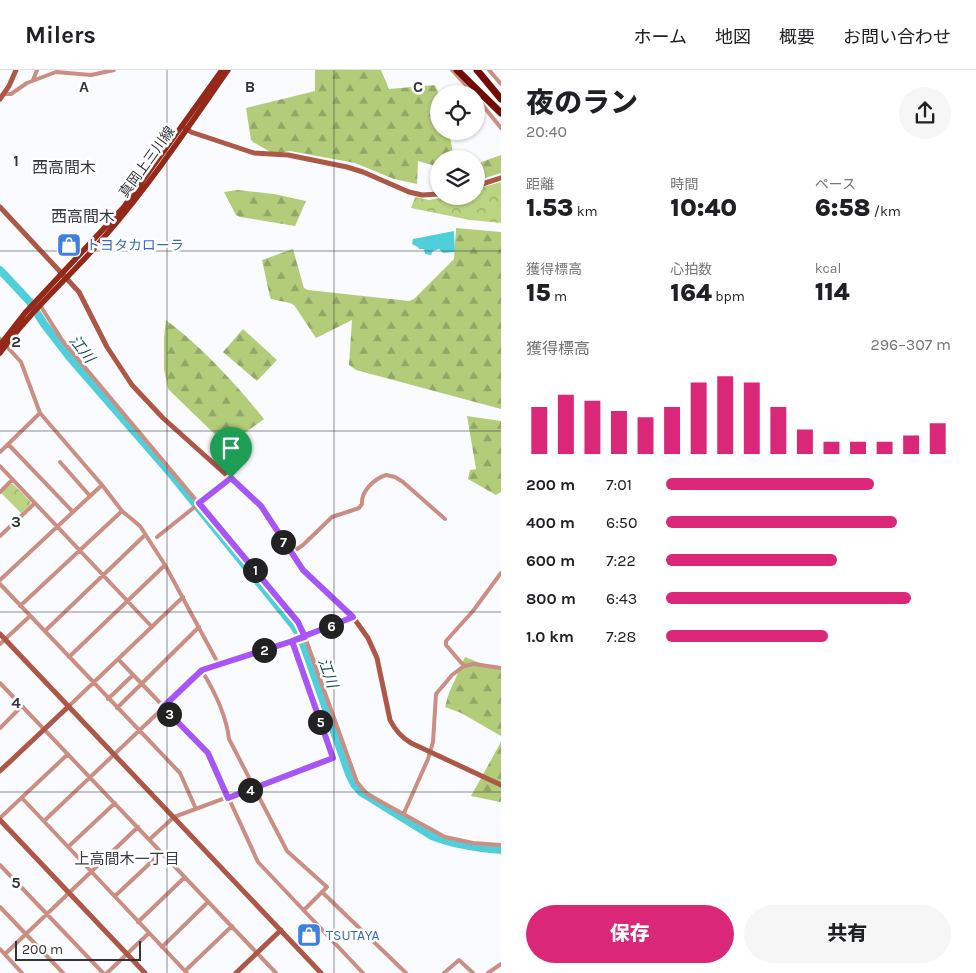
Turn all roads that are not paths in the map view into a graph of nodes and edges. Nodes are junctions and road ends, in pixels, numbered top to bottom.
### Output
1 (16, 70) edge
2 (37, 70) edge
3 (114, 70) edge
4 (222, 70) edge
5 (228, 70) edge
6 (452, 70) edge
7 (457, 70) edge
8 (478, 70) edge
9 (489, 70) edge
10 (70, 71) edge
11 (33, 80) junction
12 (501, 84) edge
13 (466, 85) edge
14 (4, 94) junction
15 (0, 99) edge
16 (501, 99) edge
17 (485, 108) edge
18 (501, 113) edge
19 (185, 128) junction
20 (501, 128) edge
21 (501, 178) edge
22 (485, 183) edge
23 (430, 195) edge
24 (0, 208) edge
25 (65, 275) junction
26 (40, 305) junction
27 (2, 342) edge
28 (0, 353) edge
29 (40, 413) junction
30 (8, 444) junction
31 (0, 452) edge
32 (60, 462) dead end
33 (0, 466) edge
34 (231, 478) junction
35 (12, 480) junction
36 (102, 485) junction
37 (0, 492) edge
38 (90, 496) junction
39 (35, 503) junction
40 (199, 504) junction
41 (122, 511) junction
42 (73, 512) junction
43 (445, 519) dead end
44 (57, 527) junction
45 (145, 535) junction
46 (0, 536) edge
47 (157, 537) dead end
48 (80, 550) junction
49 (290, 553) junction
50 (165, 565) junction
51 (501, 573) edge
52 (103, 575) junction
53 (0, 580) edge
54 (0, 584) edge
55 (183, 598) junction
56 (128, 601) junction
57 (20, 606) junction
58 (30, 616) junction
59 (353, 617) junction
60 (152, 627) junction
61 (199, 627) junction
62 (44, 631) junction
63 (0, 634) edge
64 (305, 637) junction
65 (5, 639) junction
66 (292, 641) junction
67 (0, 644) edge
68 (69, 657) junction
69 (118, 660) junction
70 (220, 665) junction
71 (464, 666) junction
72 (501, 668) edge
73 (202, 670) junction
74 (133, 675) junction
75 (93, 683) junction
76 (141, 684) junction
77 (1, 685) edge
78 (108, 698) junction
79 (22, 706) junction
80 (68, 706) junction
81 (163, 707) junction
82 (117, 708) junction
83 (0, 728) edge
84 (45, 729) junction
85 (138, 730) junction
86 (430, 752) junction
87 (68, 754) junction
88 (113, 754) junction
89 (0, 771) edge
90 (90, 776) junction
91 (501, 785) edge
92 (256, 788) junction
93 (22, 798) junction
94 (228, 798) junction
95 (115, 803) junction
96 (196, 809) junction
97 (404, 813) junction
98 (174, 817) junction
99 (0, 819) edge
100 (44, 821) junction
101 (138, 827) junction
102 (150, 839) junction
103 (501, 845) edge
104 (68, 847) junction
105 (162, 852) junction
106 (0, 865) edge
107 (92, 872) junction
108 (185, 877) junction
109 (322, 892) junction
110 (69, 893) junction
111 (115, 896) junction
112 (208, 902) junction
113 (0, 907) edge
114 (304, 910) junction
115 (47, 914) junction
116 (138, 922) junction
117 (232, 926) junction
118 (280, 930) junction
119 (149, 933) junction
120 (26, 934) junction
121 (162, 947) junction
122 (0, 949) edge
123 (257, 953) junction
124 (5, 954) junction
125 (127, 954) junction
126 (501, 964) edge
127 (20, 972) edge
128 (186, 972) edge
129 (63, 973) edge
130 (103, 973) edge
131 (107, 973) edge
132 (145, 973) edge
133 (236, 973) edge
134 (276, 973) edge
135 (321, 973) edge
136 (363, 973) edge
137 (406, 973) edge
138 (444, 973) edge
139 (473, 973) edge
140 (488, 973) edge

1 - 14 street
2 - 11 street
3 - 10 street
4 - 19 main road, 真岡上三川線
5 - 19 main road, 真岡上三川線
6 - 13 street
7 - 18 highway
8 - 16 highway
9 - 12 street
10 - 11 street
11 - 14 street
14 - 15 street
17 - 20 street
19 - 23 street
19 - 25 main road, 真岡上三川線
21 - 22 street
24 - 25 street
25 - 26 main road, 真岡上三川線
25 - 27 main road, 真岡上三川線
25 - 34 street
26 - 27 main road, 真岡上三川線
26 - 40 street
27 - 28 main road, 真岡上三川線
27 - 29 street
29 - 30 street
29 - 36 street
30 - 31 street
30 - 42 street
32 - 38 street
33 - 35 street
34 - 40 street
34 - 49 street
35 - 37 street
35 - 39 street
36 - 38 street
36 - 41 street
38 - 42 street
39 - 44 street
39 - 46 street
40 - 47 street
40 - 64 street
41 - 45 street
41 - 48 street
42 - 44 street
43 - 49 street
44 - 48 street
44 - 53 street
45 - 50 street
45 - 52 street
48 - 52 street
48 - 57 street
49 - 59 street
50 - 55 street
50 - 56 street
51 - 71 street
52 - 56 street
52 - 62 street
54 - 57 street
55 - 60 street
55 - 61 street
56 - 60 street
56 - 68 street
57 - 58 street
58 - 62 street
58 - 65 street
59 - 64 street
59 - 86 street
60 - 69 street
61 - 70 street
61 - 76 street
62 - 68 street
63 - 65 street
64 - 66 street
64 - 97 street
65 - 67 street
65 - 80 street
66 - 70 street
66 - 92 street
68 - 75 street
69 - 74 street
69 - 75 street
70 - 73 street
71 - 72 street
71 - 86 street
73 - 81 street
73 - 92 street
74 - 76 street
74 - 78 street
75 - 78 street
75 - 80 street
76 - 81 street
76 - 82 street
77 - 79 street
78 - 82 street
79 - 83 street
79 - 84 street
80 - 84 street
80 - 88 street
81 - 85 street
81 - 94 street
82 - 85 street
84 - 87 street
84 - 89 street
85 - 88 street
85 - 96 street
86 - 91 street
86 - 97 street
87 - 90 street
87 - 93 street
88 - 90 street
88 - 98 street
90 - 95 street
90 - 100 street
92 - 94 street
92 - 109 street
93 - 99 street
93 - 100 street
94 - 96 street
94 - 114 street
95 - 101 street
95 - 104 street
96 - 98 street
97 - 103 street
98 - 102 street
98 - 118 street
99 - 110 street
100 - 104 street
101 - 102 street
101 - 107 street
102 - 105 street
104 - 107 street
105 - 108 street
105 - 111 street
106 - 115 street
107 - 110 street
107 - 111 street
108 - 112 street
108 - 116 street
109 - 114 street
109 - 137 street
110 - 115 street
110 - 125 street
111 - 116 street
112 - 117 street
112 - 121 street
113 - 120 street
114 - 136 street
115 - 120 street
115 - 130 street
116 - 119 street
117 - 123 street
117 - 128 street
118 - 123 street
118 - 135 street
119 - 121 street
119 - 125 street
120 - 124 street
120 - 129 street
121 - 128 street
122 - 124 street
123 - 133 street
123 - 134 street
124 - 127 street
125 - 131 street
125 - 132 street
126 - 140 street
138 - 139 street

